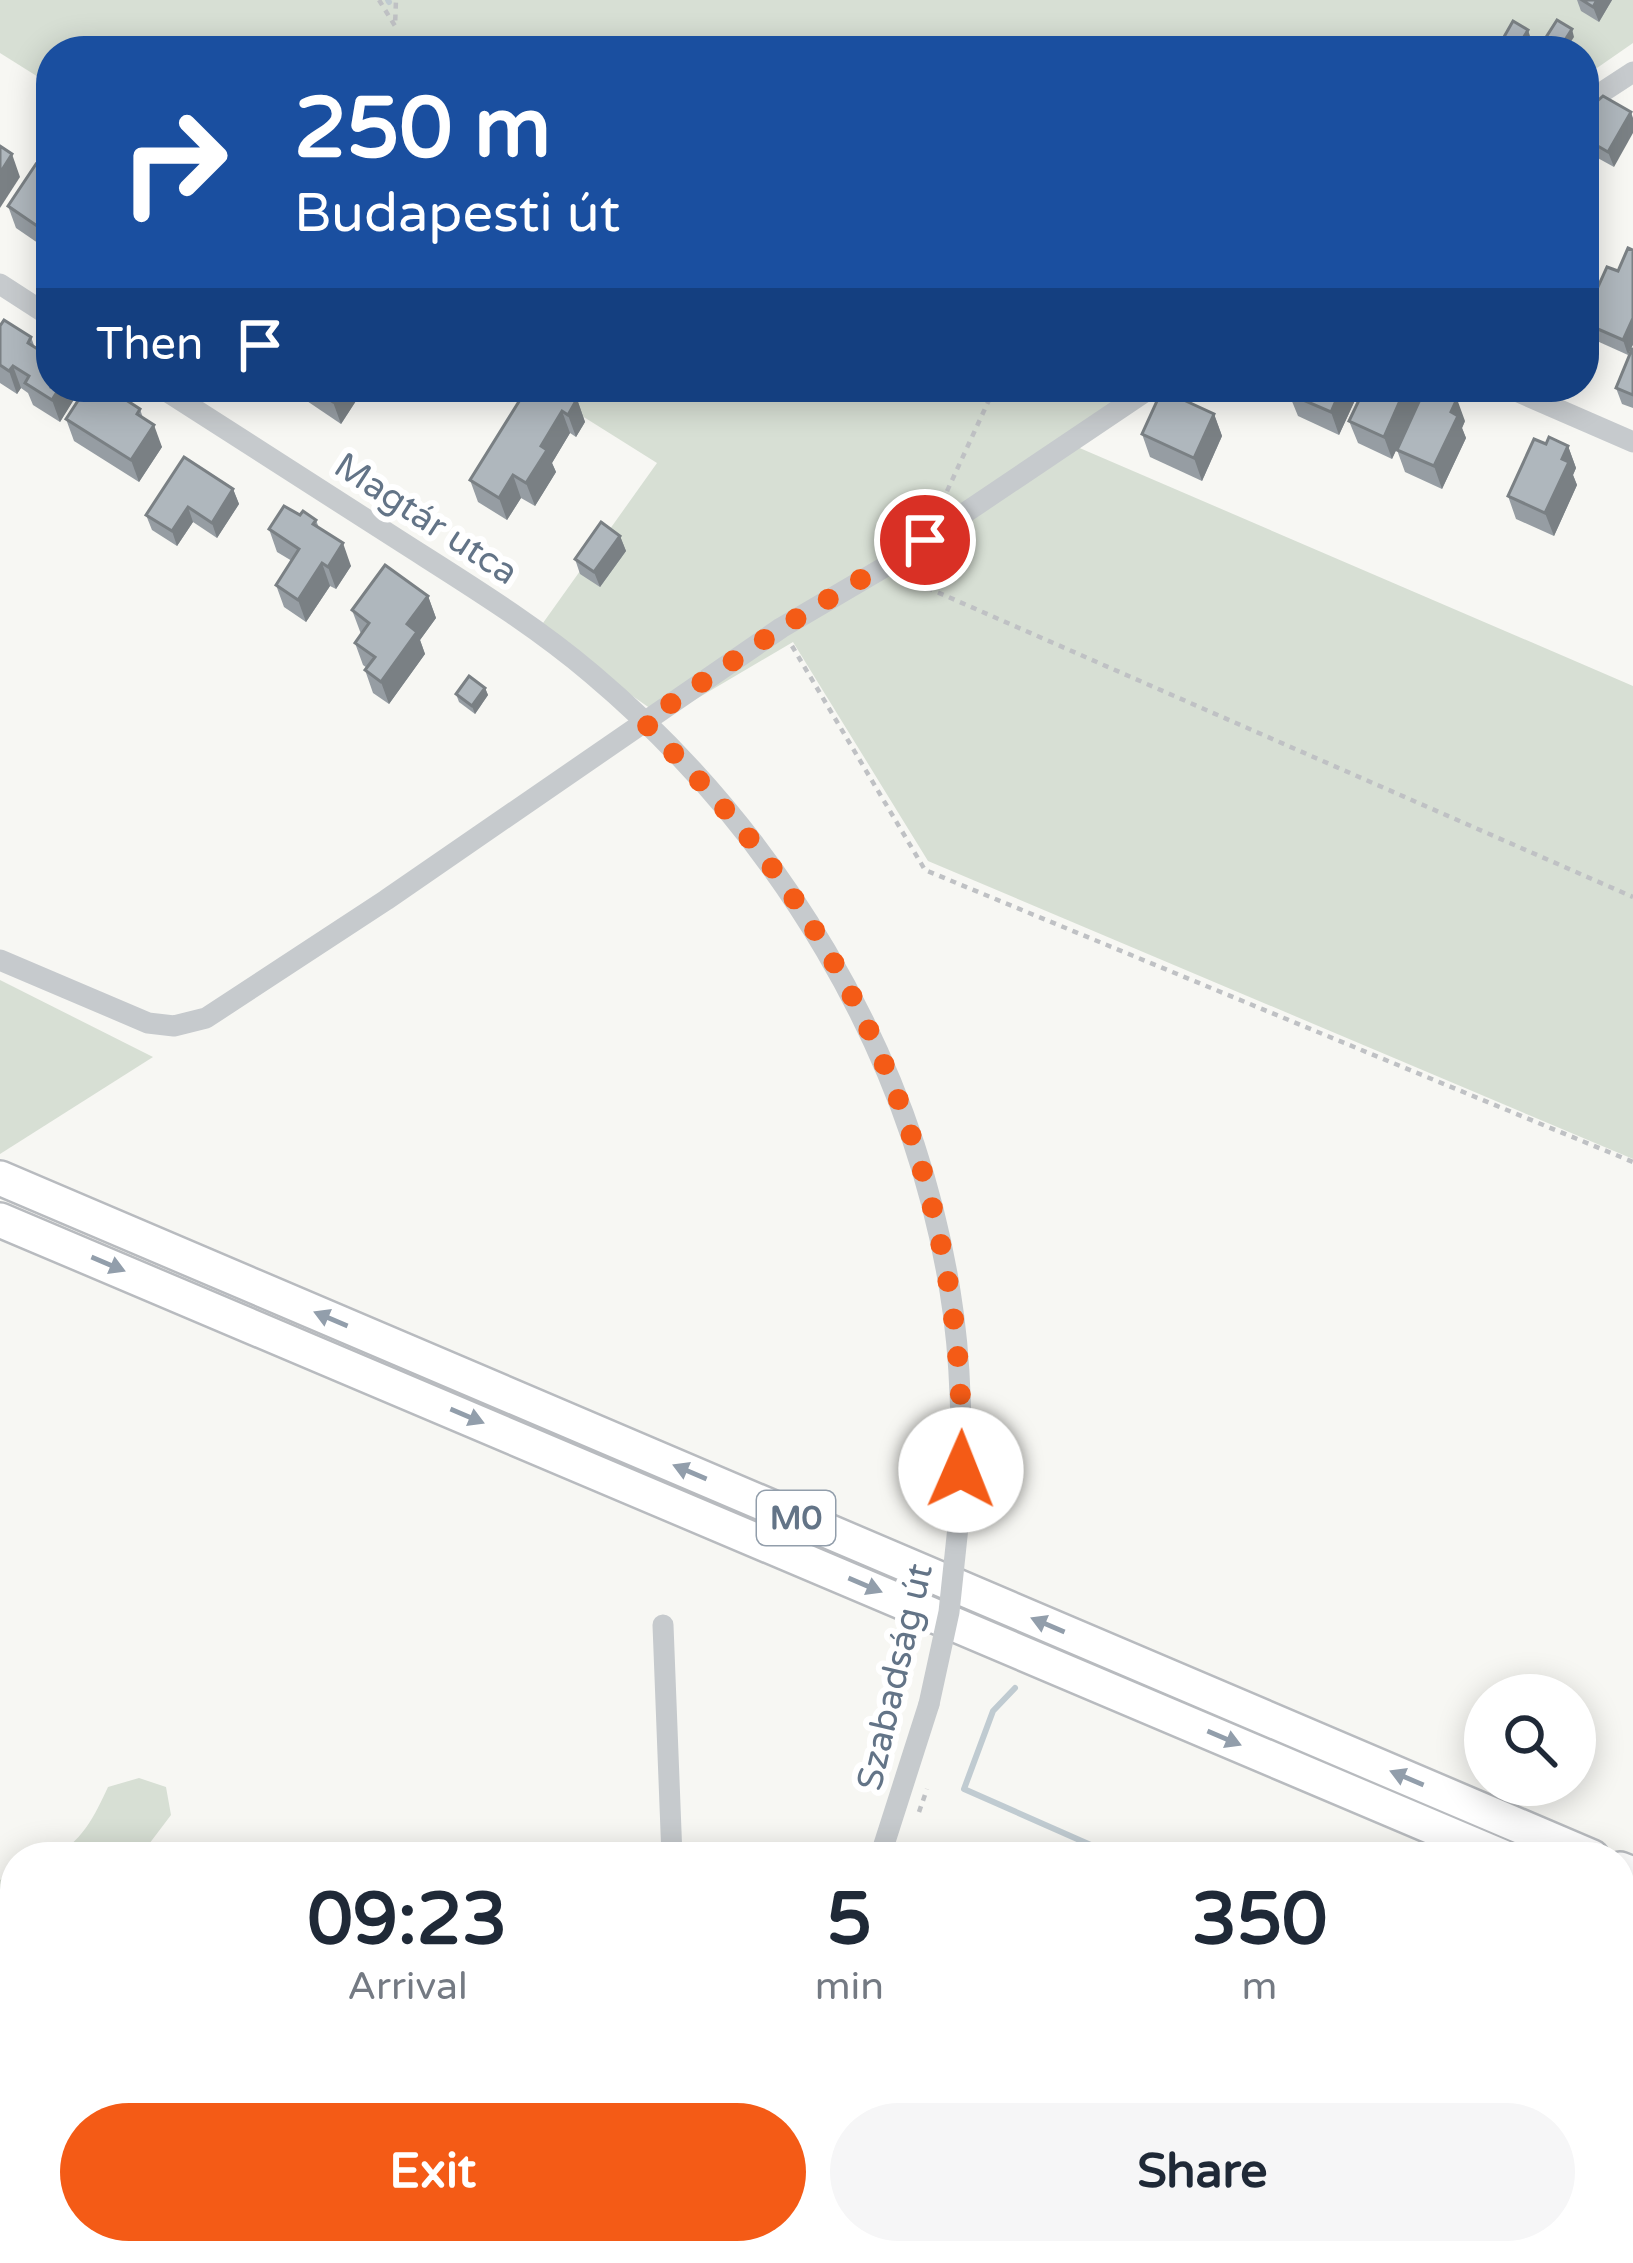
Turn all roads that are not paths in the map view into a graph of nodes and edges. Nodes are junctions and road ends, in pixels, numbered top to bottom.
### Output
1 (1633, 72) edge
2 (1599, 94) edge
3 (0, 284) edge
4 (36, 307) edge
5 (183, 402) edge
6 (1130, 402) edge
7 (1541, 402) edge
8 (1633, 442) edge
9 (644, 722) junction
10 (0, 960) edge
11 (0, 1178) edge
12 (0, 1220) edge
13 (960, 1508) joint
14 (663, 1625) dead end
15 (671, 1842) edge
16 (885, 1842) edge
17 (1468, 1842) edge
18 (1557, 1842) edge

1 - 2 street
3 - 4 street
5 - 9 street, Magtár utca
6 - 9 street
7 - 8 street
9 - 10 street
9 - 13 street, Magtár utca
18 -> 11 highway, M0
12 -> 17 highway, M0
13 - 16 street, Szabadság út, bridge
14 - 15 street

